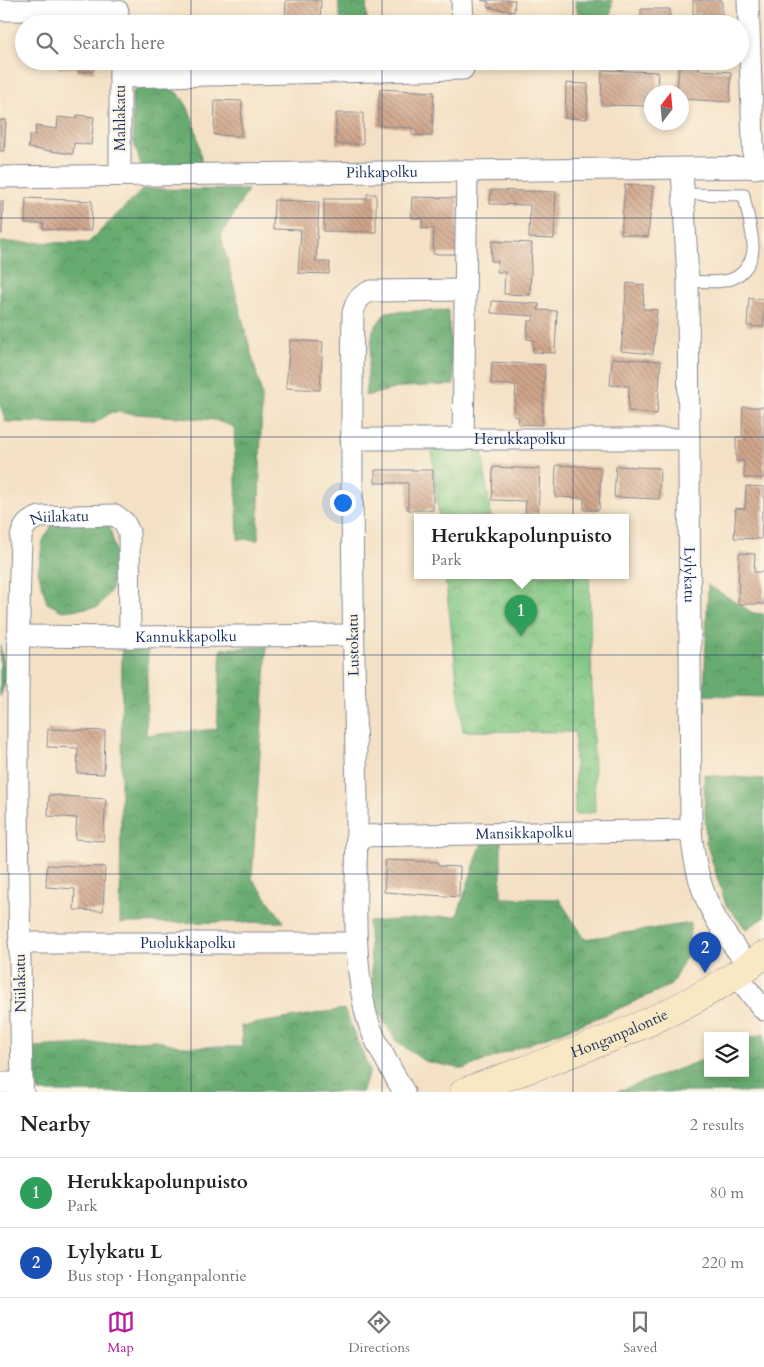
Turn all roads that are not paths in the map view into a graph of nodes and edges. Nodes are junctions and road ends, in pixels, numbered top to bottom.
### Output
1 (462, 0) edge
2 (748, 0) edge
3 (0, 10) edge
4 (119, 12) edge
5 (463, 15) edge
6 (747, 15) edge
7 (120, 70) edge
8 (748, 70) edge
9 (759, 168) edge
10 (682, 169) junction
11 (467, 170) junction
12 (120, 175) junction
13 (0, 177) edge
14 (684, 194) junction
15 (688, 281) junction
16 (466, 290) junction
17 (351, 439) junction
18 (688, 439) junction
19 (463, 440) junction
20 (353, 635) junction
21 (18, 636) junction
22 (130, 638) junction
23 (8, 723) edge
24 (691, 830) junction
25 (358, 836) junction
26 (19, 943) junction
27 (356, 943) junction
28 (750, 965) edge
29 (764, 1010) edge
30 (0, 1083) edge
31 (22, 1087) edge
32 (404, 1092) edge
33 (464, 1092) edge

1 - 5 street
2 - 6 street
3 - 4 street
7 - 12 street, Mahlakatu
8 - 9 street
9 - 10 street, Pihkapolku
10 - 11 street, Pihkapolku
10 - 14 street, Lylykatu
11 - 12 street, Pihkapolku
11 - 16 street
12 - 13 street, Pihkapolku
14 - 15 street, Lylykatu
14 - 15 lane
15 - 18 street, Lylykatu
16 - 17 street, Lustokatu
16 - 19 street
17 - 19 street, Herukkapolku
17 - 20 street, Lustokatu
18 - 19 street, Herukkapolku
18 - 24 street, Lylykatu
20 - 22 street, Kannukkapolku
20 - 25 street, Lustokatu
21 - 22 street, Kannukkapolku
21 - 22 street, Niilakatu
21 - 23 street, Niilakatu
23 - 26 street, Niilakatu
24 - 25 street, Mansikkapolku
24 - 28 street, Lylykatu
25 - 27 street, Lustokatu
26 - 27 street, Puolukkapolku
26 - 31 street, Niilakatu
27 - 32 street, Lustokatu
28 - 29 street, Lylykatu
28 - 33 street, Honganpalontie
30 - 31 street

